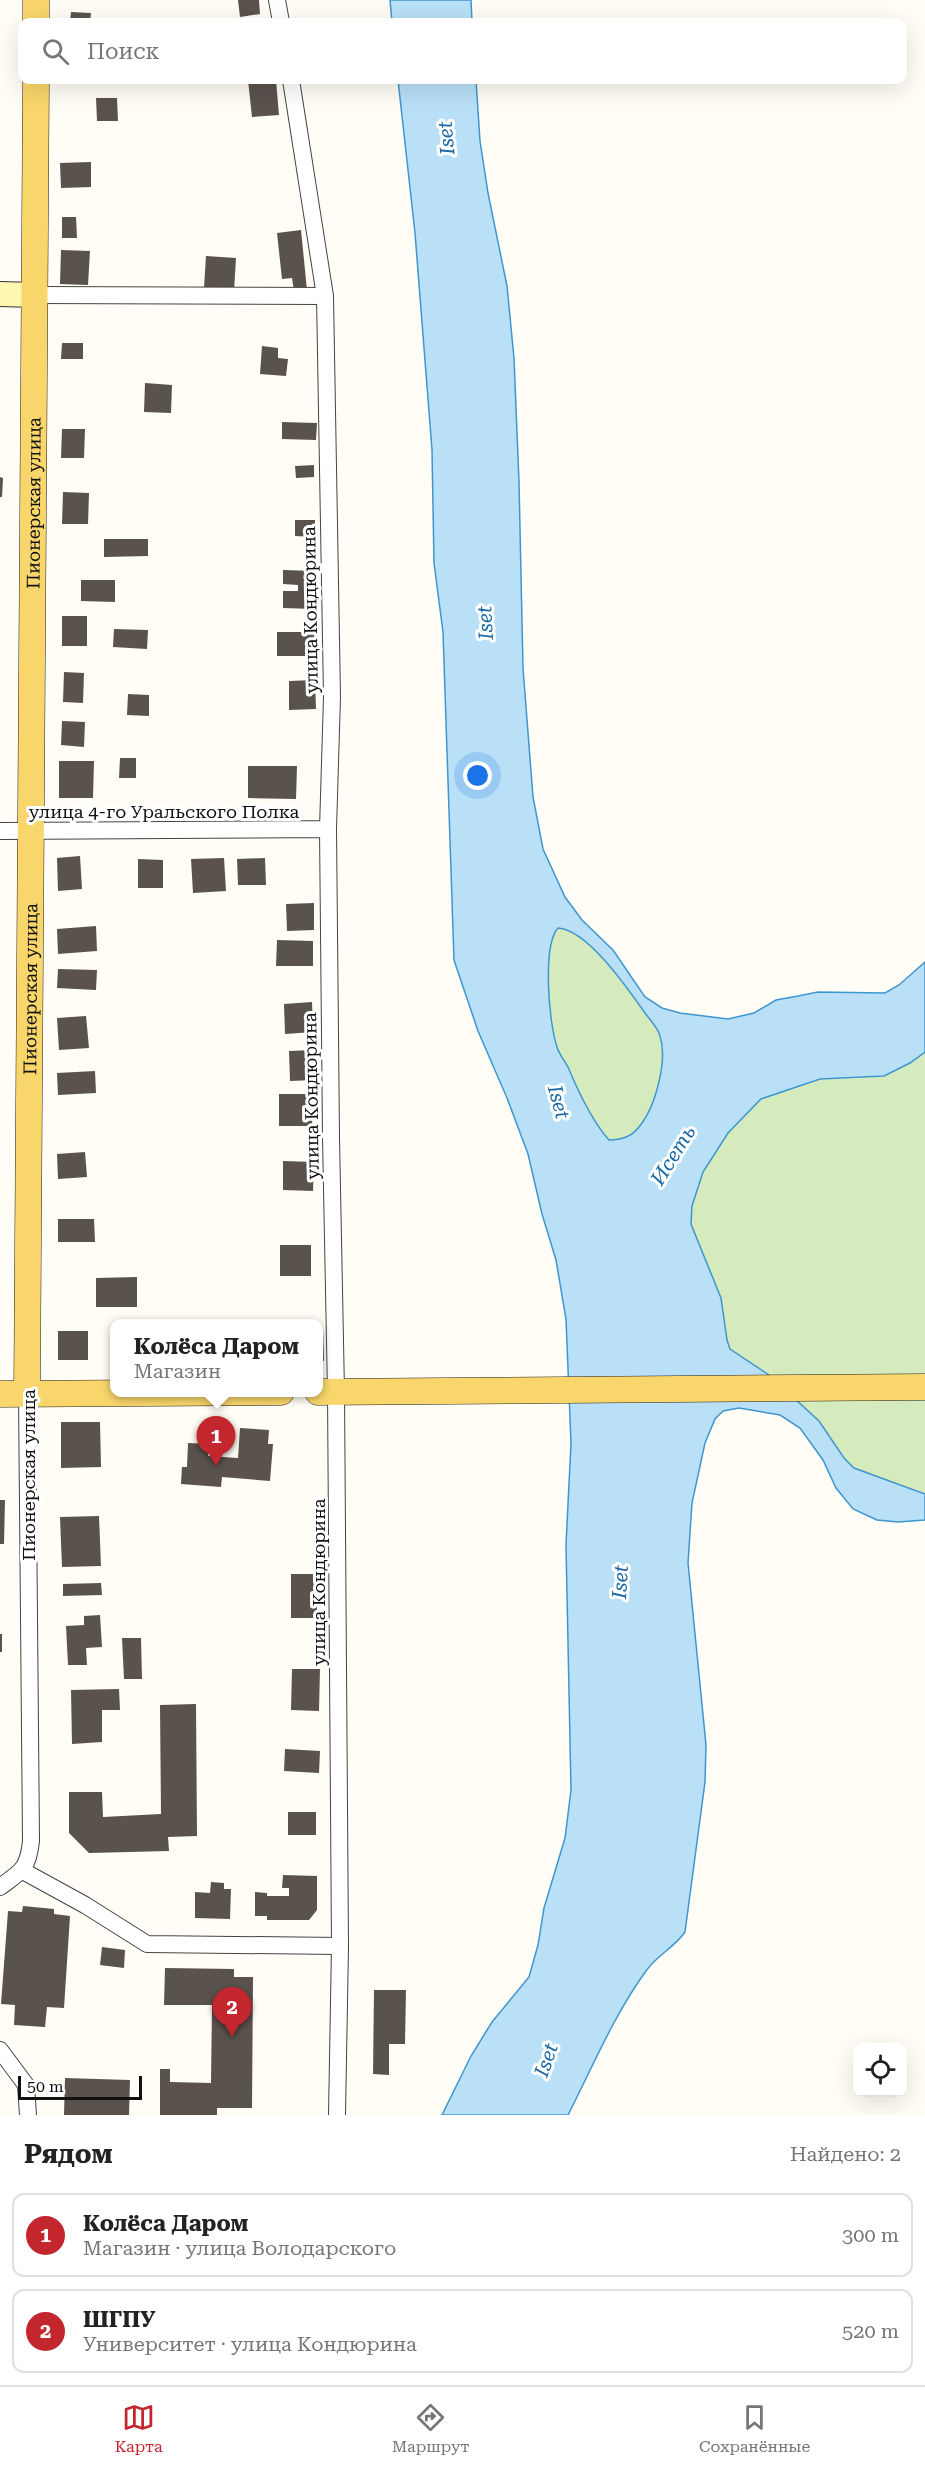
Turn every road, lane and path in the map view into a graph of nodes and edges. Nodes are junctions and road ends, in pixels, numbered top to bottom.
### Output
1 (36, 0) edge
2 (278, 0) edge
3 (36, 18) edge
4 (280, 18) edge
5 (36, 84) edge
6 (292, 84) edge
7 (0, 294) edge
8 (35, 295) junction
9 (325, 296) junction
10 (328, 830) junction
11 (0, 831) edge
12 (31, 831) junction
13 (925, 1387) edge
14 (327, 1392) edge
15 (110, 1393) edge
16 (0, 1394) edge
17 (27, 1394) junction
18 (23, 1871) junction
19 (1, 1887) edge
20 (340, 1946) junction
21 (0, 2050) edge
22 (28, 2115) edge
23 (337, 2115) edge

1 - 3 main road
2 - 4 street
5 - 8 main road, Пионерская улица
6 - 9 street, улица Кондюрина
7 - 8 main road
8 - 9 street
8 - 12 main road, Пионерская улица
9 - 10 street, улица Кондюрина
10 - 12 street, улица 4-го Уральского Полка
10 - 14 street, улица Кондюрина
11 - 12 street, улица 4-го Уральского Полка
12 - 17 main road, Пионерская улица
13 - 14 main road
14 - 20 street, улица Кондюрина
15 - 17 main road
16 - 17 main road
17 - 18 street, Пионерская улица
18 - 19 street
18 - 20 street
20 - 23 street, улица Кондюрина
21 - 22 street

